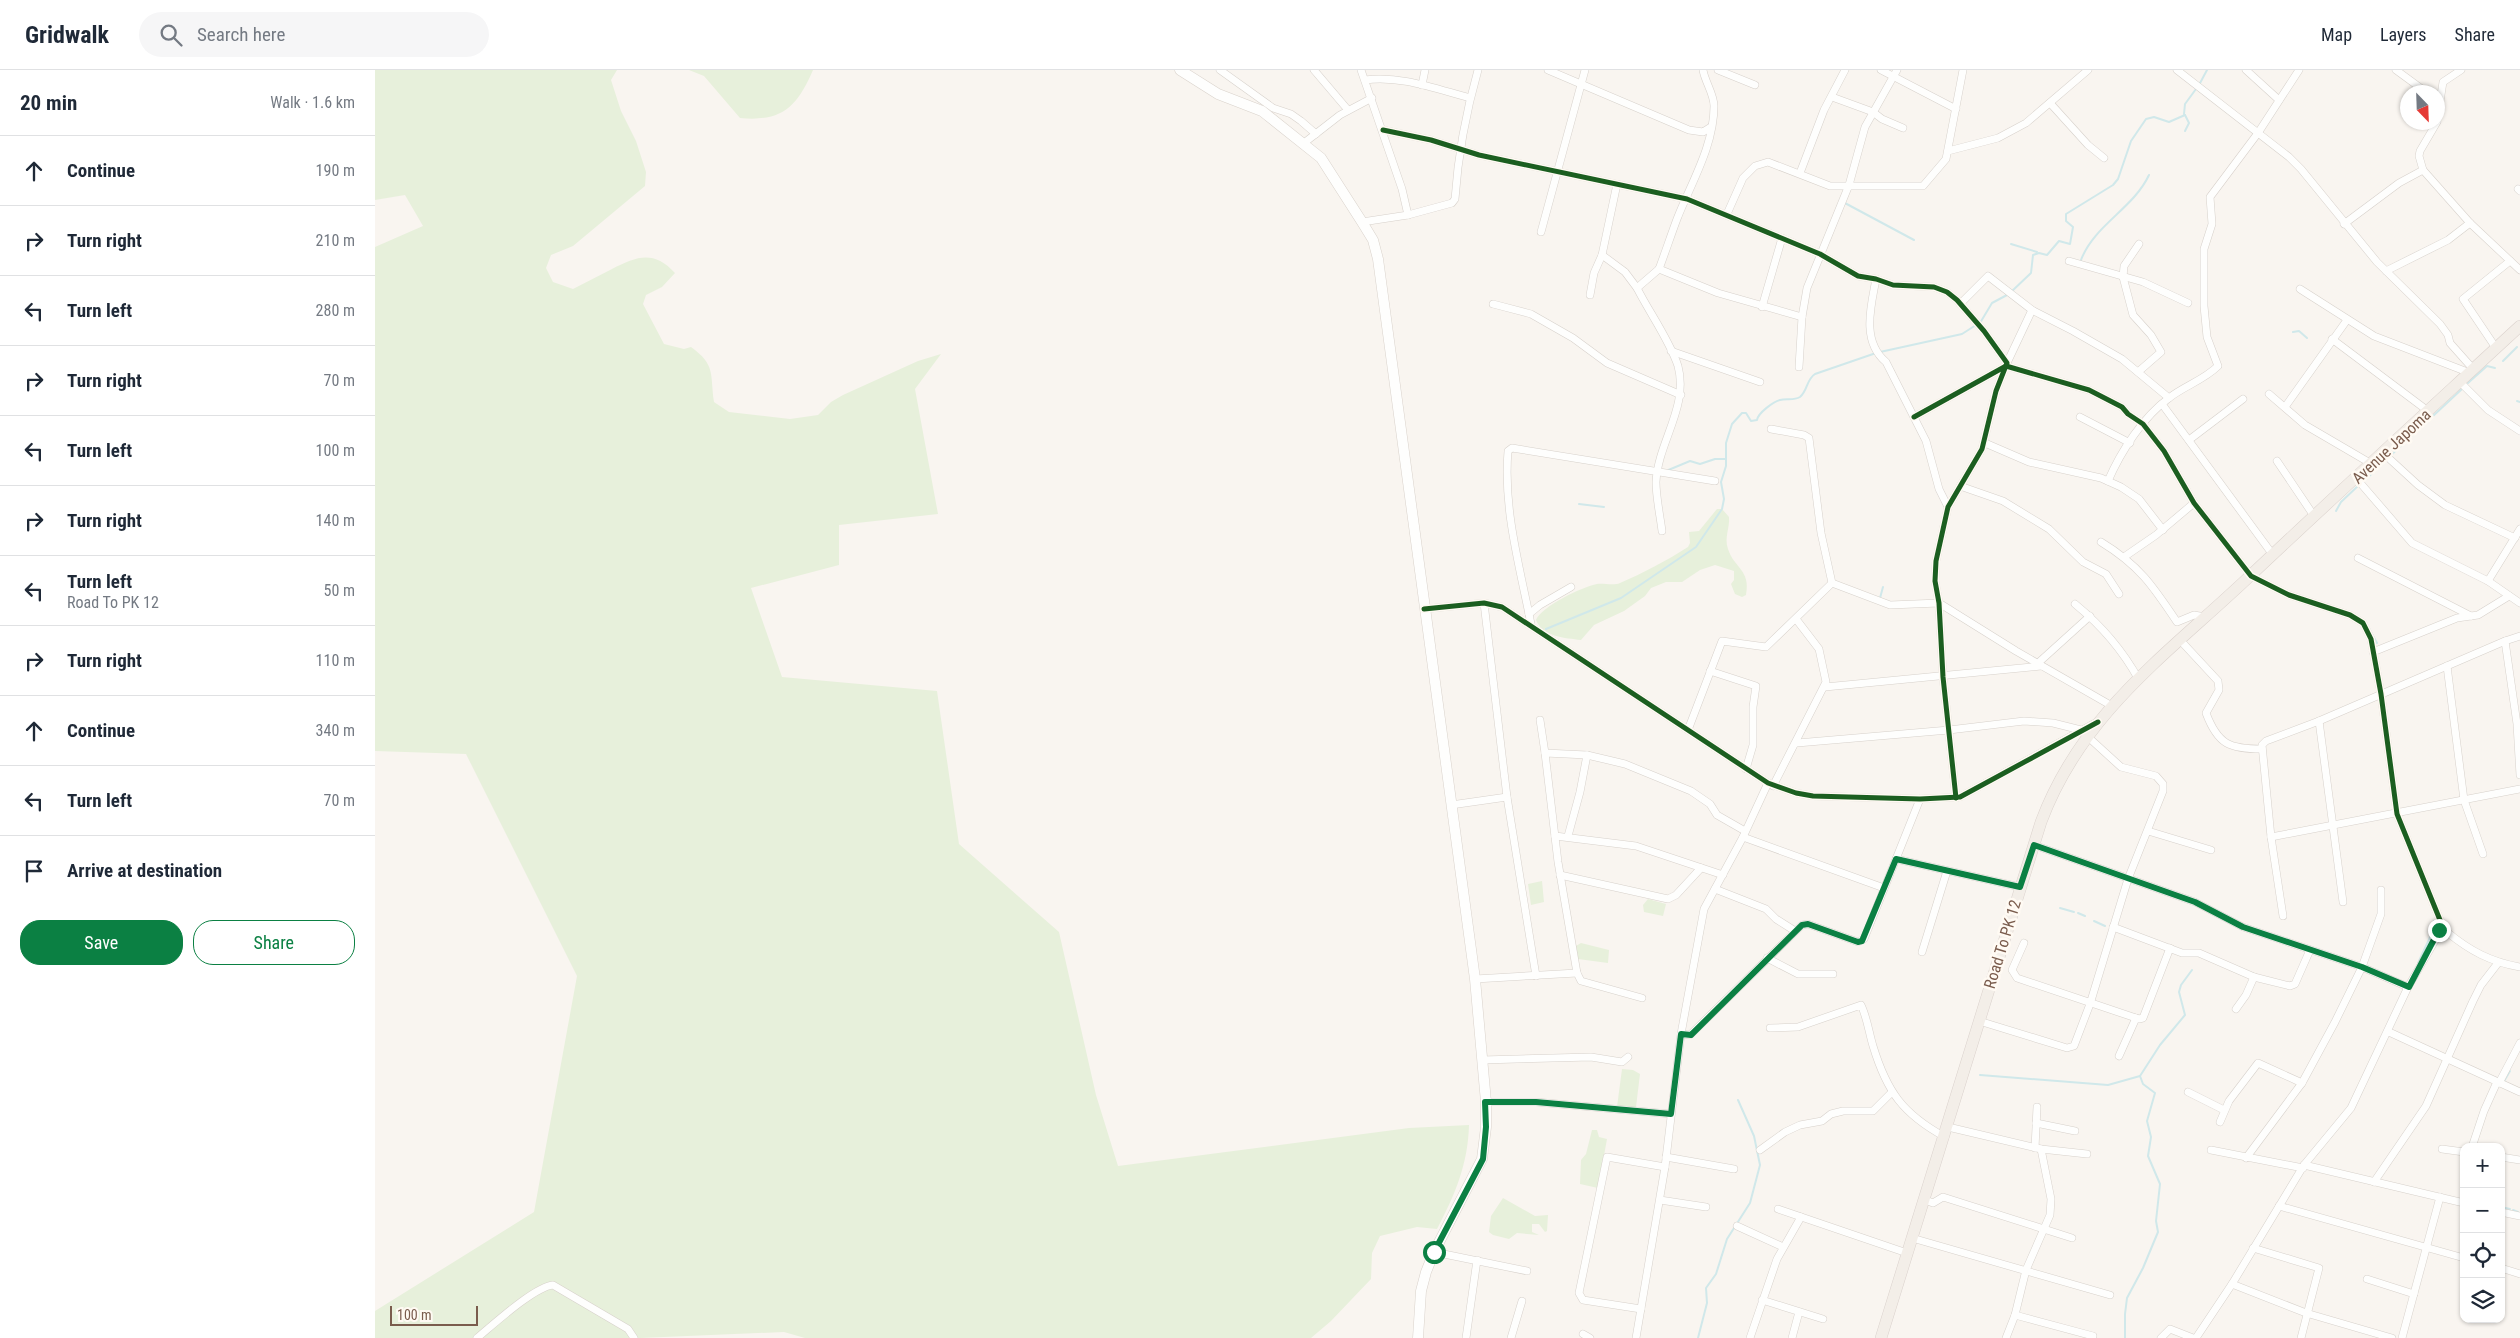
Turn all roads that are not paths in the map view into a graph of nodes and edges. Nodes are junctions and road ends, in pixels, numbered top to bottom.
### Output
1 (1180, 70) edge
2 (1220, 70) edge
3 (1314, 70) edge
4 (1361, 70) edge
5 (1425, 70) edge
6 (1478, 70) edge
7 (1548, 70) edge
8 (1585, 70) edge
9 (1703, 70) edge
10 (1718, 70) edge
11 (1845, 70) edge
12 (1881, 70) edge
13 (1963, 70) edge
14 (2088, 70) edge
15 (2177, 70) edge
16 (2246, 70) edge
17 (2299, 70) edge
18 (2397, 70) edge
19 (2461, 70) edge
20 (1895, 73) edge
21 (1381, 74) edge
22 (1365, 80) junction
23 (1581, 84) junction
24 (1422, 85) junction
25 (1755, 85) dead end
26 (2417, 85) edge
27 (2442, 85) edge
28 (1832, 97) junction
29 (1372, 98) junction
30 (1470, 98) junction
31 (2279, 100) junction
32 (2050, 103) junction
33 (1956, 109) junction
34 (1348, 110) junction
35 (1873, 112) junction
36 (1711, 127) junction
37 (1903, 128) dead end
38 (1383, 130) junction
39 (2432, 130) edge
40 (2258, 133) junction
41 (1315, 134) junction
42 (1304, 143) junction
43 (1460, 150) junction
44 (1948, 151) junction
45 (2104, 158) dead end
46 (2423, 170) junction
47 (1558, 171) junction
48 (1801, 174) junction
49 (1617, 184) junction
50 (1849, 186) junction
51 (1687, 199) junction
52 (1727, 214) junction
53 (1408, 215) junction
54 (1363, 222) junction
55 (2470, 223) junction
56 (2344, 224) junction
57 (1541, 232) dead end
58 (1783, 238) junction
59 (2139, 244) dead end
60 (1820, 254) junction
61 (1602, 255) junction
62 (2069, 261) dead end
63 (2511, 261) junction
64 (1659, 269) junction
65 (2520, 270) edge
66 (2386, 271) junction
67 (2123, 277) junction
68 (1876, 278) junction
69 (1637, 288) junction
70 (2300, 289) dead end
71 (1590, 295) dead end
72 (2188, 303) dead end
73 (1493, 304) dead end
74 (1960, 304) junction
75 (1762, 306) junction
76 (2032, 310) junction
77 (1802, 317) junction
78 (2347, 320) junction
79 (2519, 329) edge
80 (2332, 339) junction
81 (2496, 348) junction
82 (1671, 351) junction
83 (2007, 364) junction
84 (1799, 367) dead end
85 (2472, 371) junction
86 (2137, 372) junction
87 (1760, 382) dead end
88 (2460, 382) junction
89 (2269, 394) dead end
90 (1681, 395) junction
91 (2169, 398) junction
92 (2243, 399) dead end
93 (2162, 404) junction
94 (2285, 408) junction
95 (2428, 411) junction
96 (1914, 416) junction
97 (2080, 418) dead end
98 (2143, 424) junction
99 (1771, 429) dead end
100 (2520, 431) edge
101 (2189, 440) junction
102 (1985, 442) junction
103 (2130, 443) junction
104 (2382, 452) junction
105 (2277, 461) dead end
106 (2370, 463) junction
107 (1659, 472) junction
108 (2356, 478) junction
109 (1715, 481) dead end
110 (2108, 481) junction
111 (1960, 486) junction
112 (2194, 503) junction
113 (1948, 507) junction
114 (2314, 516) junction
115 (2520, 528) edge
116 (2163, 530) junction
117 (1662, 531) dead end
118 (2517, 537) edge
119 (2101, 542) dead end
120 (2273, 555) junction
121 (2124, 557) junction
122 (2357, 558) dead end
123 (2262, 565) joint
124 (2251, 576) junction
125 (2488, 581) junction
126 (1832, 582) junction
127 (1571, 587) dead end
128 (2119, 594) dead end
129 (2509, 596) junction
130 (1484, 603) junction
131 (1939, 603) junction
132 (2520, 603) edge
133 (2075, 604) dead end
134 (1424, 609) junction
135 (1529, 614) junction
136 (2090, 616) junction
137 (2473, 616) junction
138 (2205, 617) junction
139 (1796, 618) junction
140 (1531, 624) junction
141 (2520, 636) edge
142 (2180, 640) junction
143 (2505, 641) junction
144 (2373, 652) junction
145 (2039, 665) junction
146 (2447, 666) junction
147 (1710, 671) junction
148 (1943, 677) junction
149 (2139, 680) junction
150 (1825, 688) junction
151 (2381, 694) junction
152 (2112, 706) junction
153 (1540, 720) dead end
154 (2319, 721) junction
155 (2518, 724) edge
156 (1688, 730) junction
157 (1949, 730) junction
158 (2084, 733) junction
159 (1797, 743) junction
160 (2262, 749) junction
161 (1545, 753) junction
162 (1587, 755) junction
163 (1746, 769) junction
164 (2520, 775) edge
165 (1771, 785) junction
166 (2520, 789) edge
167 (1507, 797) junction
168 (1956, 798) junction
169 (1920, 799) junction
170 (2464, 800) junction
171 (1451, 804) junction
172 (2397, 814) junction
173 (2333, 826) junction
174 (2148, 831) junction
175 (1744, 834) junction
176 (1555, 836) junction
177 (1568, 836) junction
178 (2271, 837) junction
179 (2034, 845) junction
180 (2211, 850) dead end
181 (2483, 854) dead end
182 (1896, 859) junction
183 (1701, 868) junction
184 (1947, 871) junction
185 (1560, 875) junction
186 (1723, 875) junction
187 (2128, 879) junction
188 (2020, 887) junction
189 (1885, 888) junction
190 (1715, 889) junction
191 (2381, 890) dead end
192 (2343, 902) dead end
193 (2283, 916) dead end
194 (2113, 927) junction
195 (2443, 930) junction
196 (1795, 931) junction
197 (2023, 944) dead end
198 (2170, 948) junction
199 (2310, 950) junction
200 (1922, 952) dead end
201 (1767, 958) junction
202 (2497, 962) junction
203 (2362, 967) junction
204 (2520, 967) edge
205 (1577, 973) junction
206 (1833, 974) dead end
207 (1535, 976) junction
208 (2253, 977) junction
209 (1475, 980) junction
210 (2409, 987) junction
211 (1642, 998) dead end
212 (2090, 1004) junction
213 (2236, 1009) dead end
214 (2136, 1018) junction
215 (1979, 1021) junction
216 (1770, 1028) dead end
217 (2389, 1032) junction
218 (1681, 1034) junction
219 (2520, 1043) edge
220 (2119, 1056) dead end
221 (1628, 1057) dead end
222 (2447, 1058) junction
223 (1482, 1060) junction
224 (2498, 1082) junction
225 (2302, 1083) junction
226 (1892, 1092) junction
227 (2188, 1092) dead end
228 (2520, 1092) edge
229 (1485, 1102) junction
230 (2037, 1107) dead end
231 (2224, 1110) junction
232 (1671, 1114) junction
233 (2220, 1122) dead end
234 (2036, 1123) junction
235 (2075, 1131) dead end
236 (1947, 1132) junction
237 (2474, 1143) edge
238 (2038, 1149) junction
239 (2442, 1149) dead end
240 (1761, 1150) dead end
241 (2211, 1150) dead end
242 (2460, 1151) edge
243 (2087, 1154) dead end
244 (1666, 1157) junction
245 (2505, 1157) edge
246 (2519, 1157) edge
247 (2246, 1158) junction
248 (1665, 1167) junction
249 (2304, 1167) junction
250 (1734, 1170) dead end
251 (2374, 1182) junction
252 (2440, 1197) junction
253 (1923, 1199) junction
254 (1660, 1200) junction
255 (2460, 1202) edge
256 (2279, 1206) junction
257 (1706, 1207) dead end
258 (1778, 1210) dead end
259 (2505, 1213) edge
260 (2520, 1216) edge
261 (1801, 1217) junction
262 (1737, 1226) dead end
263 (2044, 1228) junction
264 (1912, 1238) junction
265 (2072, 1238) dead end
266 (1783, 1247) junction
267 (2427, 1247) junction
268 (2253, 1248) junction
269 (1434, 1252) junction
270 (1907, 1253) junction
271 (2460, 1257) edge
272 (1477, 1260) junction
273 (2505, 1269) edge
274 (2026, 1270) junction
275 (1527, 1271) dead end
276 (2520, 1274) edge
277 (2367, 1279) dead end
278 (2232, 1284) junction
279 (2414, 1294) junction
280 (2110, 1295) dead end
281 (1762, 1300) junction
282 (1522, 1301) dead end
283 (1641, 1309) junction
284 (1799, 1312) junction
285 (2306, 1313) junction
286 (2015, 1315) junction
287 (1823, 1319) dead end
288 (2093, 1336) dead end
289 (477, 1338) edge
290 (634, 1338) edge
291 (1417, 1338) edge
292 (1466, 1338) edge
293 (1511, 1338) edge
294 (1636, 1338) edge
295 (1750, 1338) edge
296 (1792, 1338) edge
297 (1881, 1338) edge
298 (2006, 1338) edge
299 (2161, 1338) edge
300 (2195, 1338) edge
301 (2301, 1338) edge
302 (2392, 1338) edge
303 (2402, 1338) edge

1 - 42 main road
2 - 41 street
3 - 34 street
4 - 22 street
5 - 24 street
6 - 30 street
7 - 23 street
8 - 23 street
9 - 36 street
10 - 25 street
11 - 28 street
12 - 20 street
13 - 33 street
14 - 32 street
15 - 40 street
16 - 31 street
17 - 31 street
18 - 26 street
19 - 27 street
20 - 33 street
20 - 35 street
21 - 22 street
21 - 24 street
22 - 29 street
23 - 36 street
23 - 47 street
24 - 30 street
28 - 35 street
28 - 48 street
29 - 34 street
29 - 38 street
30 - 43 street
31 - 40 street
32 - 44 street
32 - 45 street
33 - 44 street
34 - 41 street
35 - 37 street
35 - 50 street
36 - 51 street
38 - 43 street
38 - 53 street
39 - 46 street
40 - 56 street
40 - 91 street
41 - 42 street
42 - 54 main road
43 - 47 street
43 - 53 street
44 - 50 street
46 - 55 street
46 - 56 street
47 - 49 street
47 - 57 street
48 - 50 street
48 - 52 street
49 - 51 street
49 - 61 street
50 - 60 street
51 - 52 street
51 - 64 street
52 - 58 street
53 - 54 street
54 - 134 main road
55 - 63 street
55 - 66 street
56 - 66 street
58 - 60 street
58 - 75 street
59 - 67 street
60 - 68 street
60 - 77 street
61 - 69 street
61 - 71 street
62 - 67 street
63 - 65 street
63 - 81 street
64 - 69 street
64 - 75 street
66 - 85 street
67 - 72 street
67 - 86 street
68 - 74 street
68 - 96 street
69 - 82 street
70 - 78 street
73 - 90 street
74 - 76 street
74 - 83 street
75 - 77 street
76 - 83 street
76 - 86 street
77 - 84 street
78 - 80 street
78 - 85 street
79 - 81 main road, Avenue Japoma
80 - 94 street
80 - 95 street
81 - 85 main road, Avenue Japoma
82 - 87 street
82 - 90 street
83 - 96 street
83 - 98 street
83 - 102 street
85 - 88 main road, Avenue Japoma
86 - 91 street
88 - 95 main road, Avenue Japoma
88 - 100 street
89 - 94 street
90 - 107 street
91 - 93 street
92 - 101 street
93 - 98 street
93 - 101 street
94 - 106 street
95 - 104 main road, Avenue Japoma
96 - 113 street
97 - 103 street
98 - 103 street
98 - 112 street
99 - 126 street
101 - 120 street
102 - 110 street
102 - 111 street
103 - 110 street
104 - 106 main road, Avenue Japoma
104 - 118 street
105 - 114 street
106 - 108 main road, Avenue Japoma
107 - 109 street
107 - 117 street
107 - 135 street
108 - 114 main road, Avenue Japoma
108 - 125 street
110 - 116 street
111 - 113 street
111 - 128 street
112 - 116 street
112 - 124 street
113 - 131 street
114 - 120 main road, Avenue Japoma
115 - 118 street
116 - 121 street
118 - 125 street
119 - 121 street
120 - 123 main road, Avenue Japoma
121 - 138 street
122 - 137 street
123 - 124 main road, Road To PK 12
124 - 138 main road, Road To PK 12
124 - 144 street
125 - 129 street
126 - 131 street
126 - 139 street
127 - 135 street
129 - 132 street
129 - 137 street
130 - 134 street
130 - 140 street
130 - 167 street
131 - 145 street
131 - 148 street
133 - 136 street
134 - 171 main road
135 - 140 street
136 - 145 street
136 - 149 street
137 - 144 street
138 - 142 main road, Road To PK 12
139 - 147 street
139 - 150 street
140 - 156 street
141 - 143 street
142 - 149 main road, Road To PK 12
142 - 160 street
143 - 146 street
143 - 155 street
144 - 151 street
145 - 148 street
145 - 152 street
146 - 151 street
146 - 170 street
147 - 156 street
147 - 163 street
148 - 150 street
148 - 157 street
149 - 152 main road, Road To PK 12
150 - 159 street
151 - 154 street
151 - 172 street
152 - 158 main road, Road To PK 12
153 - 161 street
154 - 160 street
154 - 173 street
155 - 164 street
156 - 163 street
157 - 158 street
157 - 159 street
157 - 168 street
158 - 168 street
158 - 174 street
158 - 179 main road, Road To PK 12
159 - 165 street
160 - 178 street
161 - 162 street
161 - 176 street
162 - 175 street
162 - 177 street
163 - 165 street
165 - 169 street
165 - 175 street
166 - 170 street
167 - 171 street
167 - 207 street
168 - 169 street
169 - 182 street
170 - 172 street
170 - 181 street
171 - 209 main road
172 - 173 street
172 - 195 street
173 - 178 street
173 - 192 street
174 - 180 street
174 - 187 street
175 - 186 street
175 - 189 street
176 - 177 street
176 - 185 street
177 - 183 street
178 - 193 street
179 - 187 street
179 - 188 main road, Road To PK 12
182 - 184 street
182 - 189 street
183 - 185 street
183 - 186 street
184 - 188 street
184 - 200 street
185 - 205 street
186 - 190 street
187 - 194 street
187 - 199 street
188 - 215 main road, Road To PK 12
189 - 196 street
190 - 196 street
190 - 218 street
191 - 203 street
194 - 198 street
194 - 212 street
195 - 202 street
195 - 210 street
196 - 201 street
197 - 212 street
198 - 208 street
198 - 214 street
199 - 203 street
199 - 208 street
201 - 206 street
201 - 218 street
202 - 204 street
202 - 222 street
203 - 210 street
203 - 225 street
205 - 207 street
205 - 211 street
207 - 209 street
208 - 213 street
209 - 223 main road
210 - 217 street
212 - 214 street
212 - 215 street
214 - 220 street
215 - 236 main road, Road To PK 12
216 - 226 street
217 - 222 street
217 - 249 street
218 - 232 street
219 - 224 street
221 - 223 street
222 - 224 street
222 - 251 street
223 - 229 main road
224 - 228 street
224 - 237 street
225 - 231 street
225 - 247 street
226 - 236 street
226 - 240 street
227 - 231 street
229 - 232 street
229 - 269 main road
230 - 234 street
231 - 233 street
232 - 244 street
234 - 235 street
234 - 238 street
236 - 238 street
236 - 253 main road, Road To PK 12
238 - 243 street
238 - 263 street
239 - 242 street
241 - 247 street
244 - 248 street
244 - 250 street
245 - 246 street
247 - 249 street
248 - 254 street
248 - 283 street
249 - 251 street
249 - 256 street
251 - 252 street
252 - 255 street
252 - 267 street
253 - 263 street
253 - 264 main road, Road To PK 12
254 - 257 street
254 - 283 street
256 - 267 street
256 - 268 street
258 - 261 street
259 - 260 street
261 - 266 street
261 - 270 street
262 - 266 street
263 - 265 street
263 - 274 street
264 - 270 main road, Road To PK 12
264 - 274 street
266 - 281 street
267 - 271 street
267 - 279 street
268 - 278 street
268 - 285 street
269 - 272 street
269 - 291 main road
270 - 297 main road, Road To PK 12
272 - 275 street
272 - 292 street
273 - 276 street
274 - 280 street
274 - 286 street
277 - 279 street
278 - 285 street
278 - 300 street
279 - 303 street
281 - 284 street
281 - 295 street
282 - 293 street
283 - 294 street
284 - 287 street
284 - 296 street
285 - 301 street
285 - 302 street
286 - 288 street
286 - 298 street
289 - 290 street
299 - 300 street

